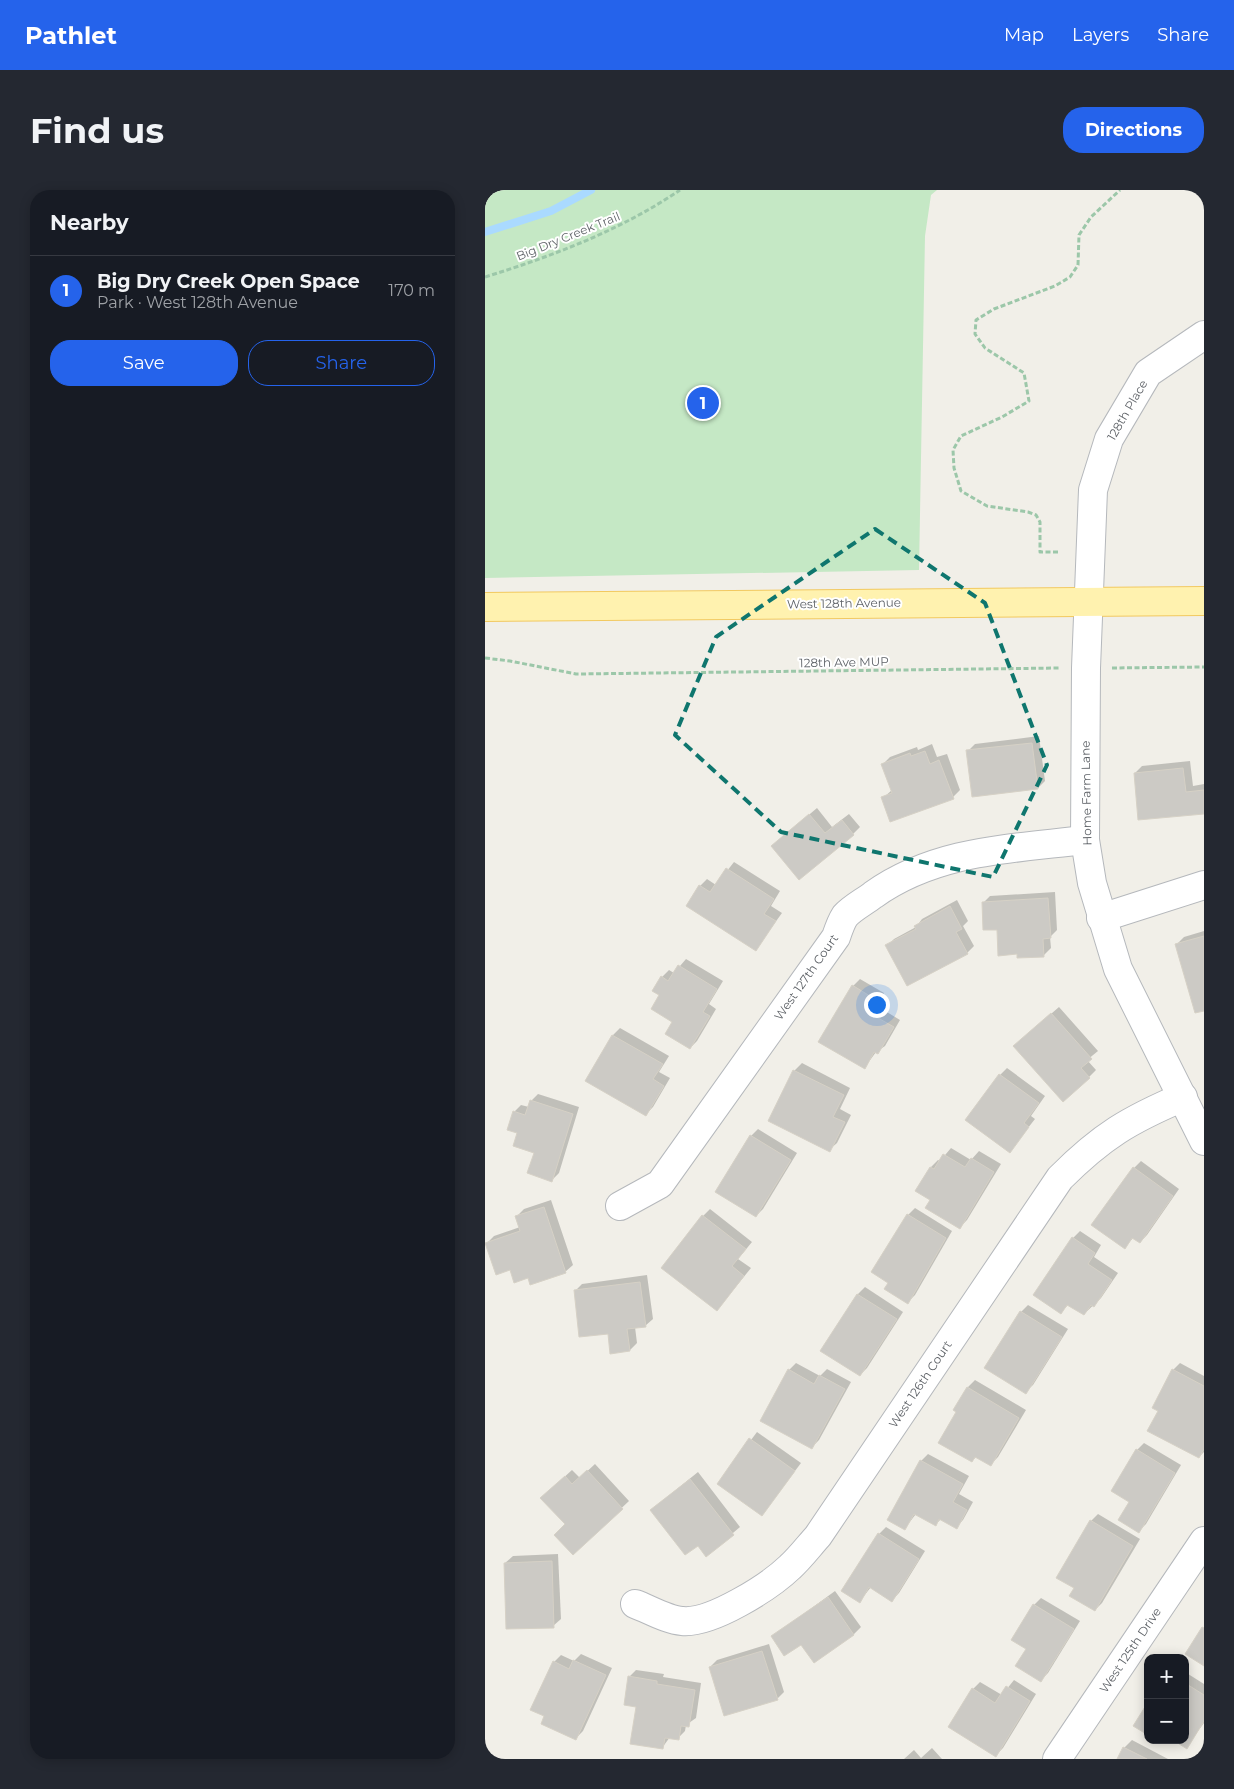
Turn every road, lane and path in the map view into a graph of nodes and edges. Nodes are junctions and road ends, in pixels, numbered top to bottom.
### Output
1 (680, 190) edge
2 (1120, 190) edge
3 (485, 278) edge
4 (1204, 335) edge
5 (1058, 552) dead end
6 (1087, 601) junction
7 (1204, 601) edge
8 (485, 607) edge
9 (485, 658) edge
10 (1204, 667) edge
11 (1086, 668) junction
12 (1085, 840) junction
13 (1204, 885) edge
14 (1101, 918) junction
15 (1183, 1097) junction
16 (1204, 1141) edge
17 (620, 1206) dead end
18 (1204, 1541) edge
19 (635, 1604) dead end
20 (1057, 1759) edge

1 - 3 path, Big Dry Creek Trail
2 - 5 path
4 - 6 street, 128th Place
6 - 7 main road, West 128th Avenue
6 - 8 main road, West 128th Avenue
6 - 11 street, Home Farm Lane
9 - 11 path, 128th Ave MUP
10 - 11 path, 128th Ave MUP
11 - 12 street, Home Farm Lane
12 - 14 street, Home Farm Lane
12 - 17 street, West 127th Court
13 - 14 street
14 - 15 street, Home Farm Lane
15 - 16 street, Home Farm Lane
15 - 19 street, West 126th Court
18 - 20 street, West 125th Drive

